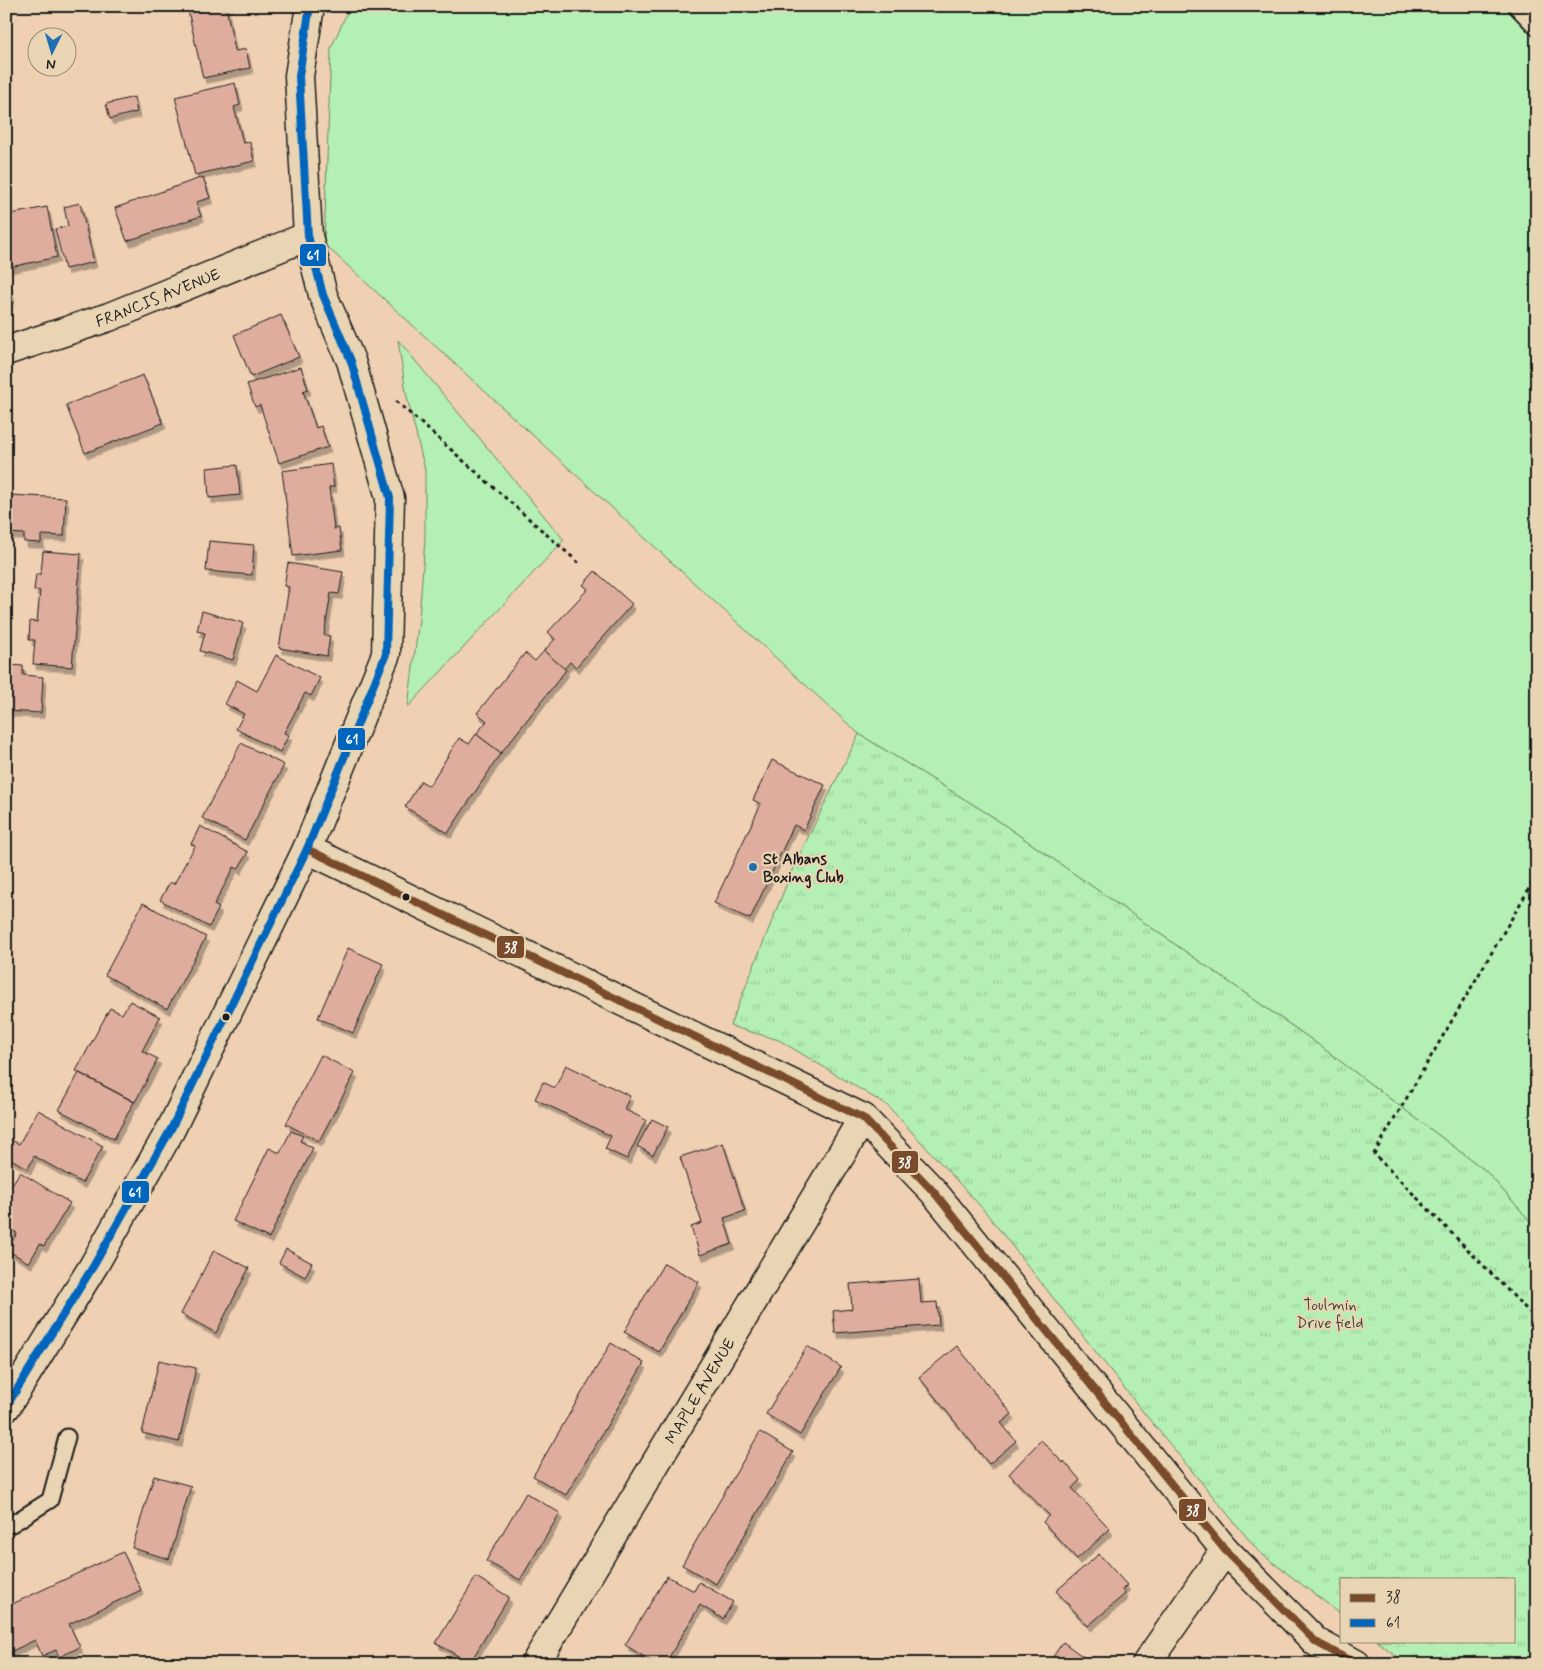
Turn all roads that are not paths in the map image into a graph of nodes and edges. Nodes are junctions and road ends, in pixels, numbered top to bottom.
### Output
1 (310, 6) edge
2 (1516, 6) edge
3 (1537, 28) edge
4 (308, 236) junction
5 (6, 351) edge
6 (307, 849) junction
7 (863, 1118) junction
8 (6, 1407) edge
9 (67, 1438) dead end
10 (8, 1522) edge
11 (1225, 1550) junction
12 (535, 1664) edge
13 (1146, 1664) edge
14 (1356, 1664) edge

1 - 4 street
2 - 3 lane
4 - 5 street, FRANCIS AVENUE
4 - 6 street
6 - 7 street
6 - 8 street
7 - 11 street
7 - 12 street, MAPLE AVENUE
9 - 10 lane
11 - 13 street
11 - 14 street

